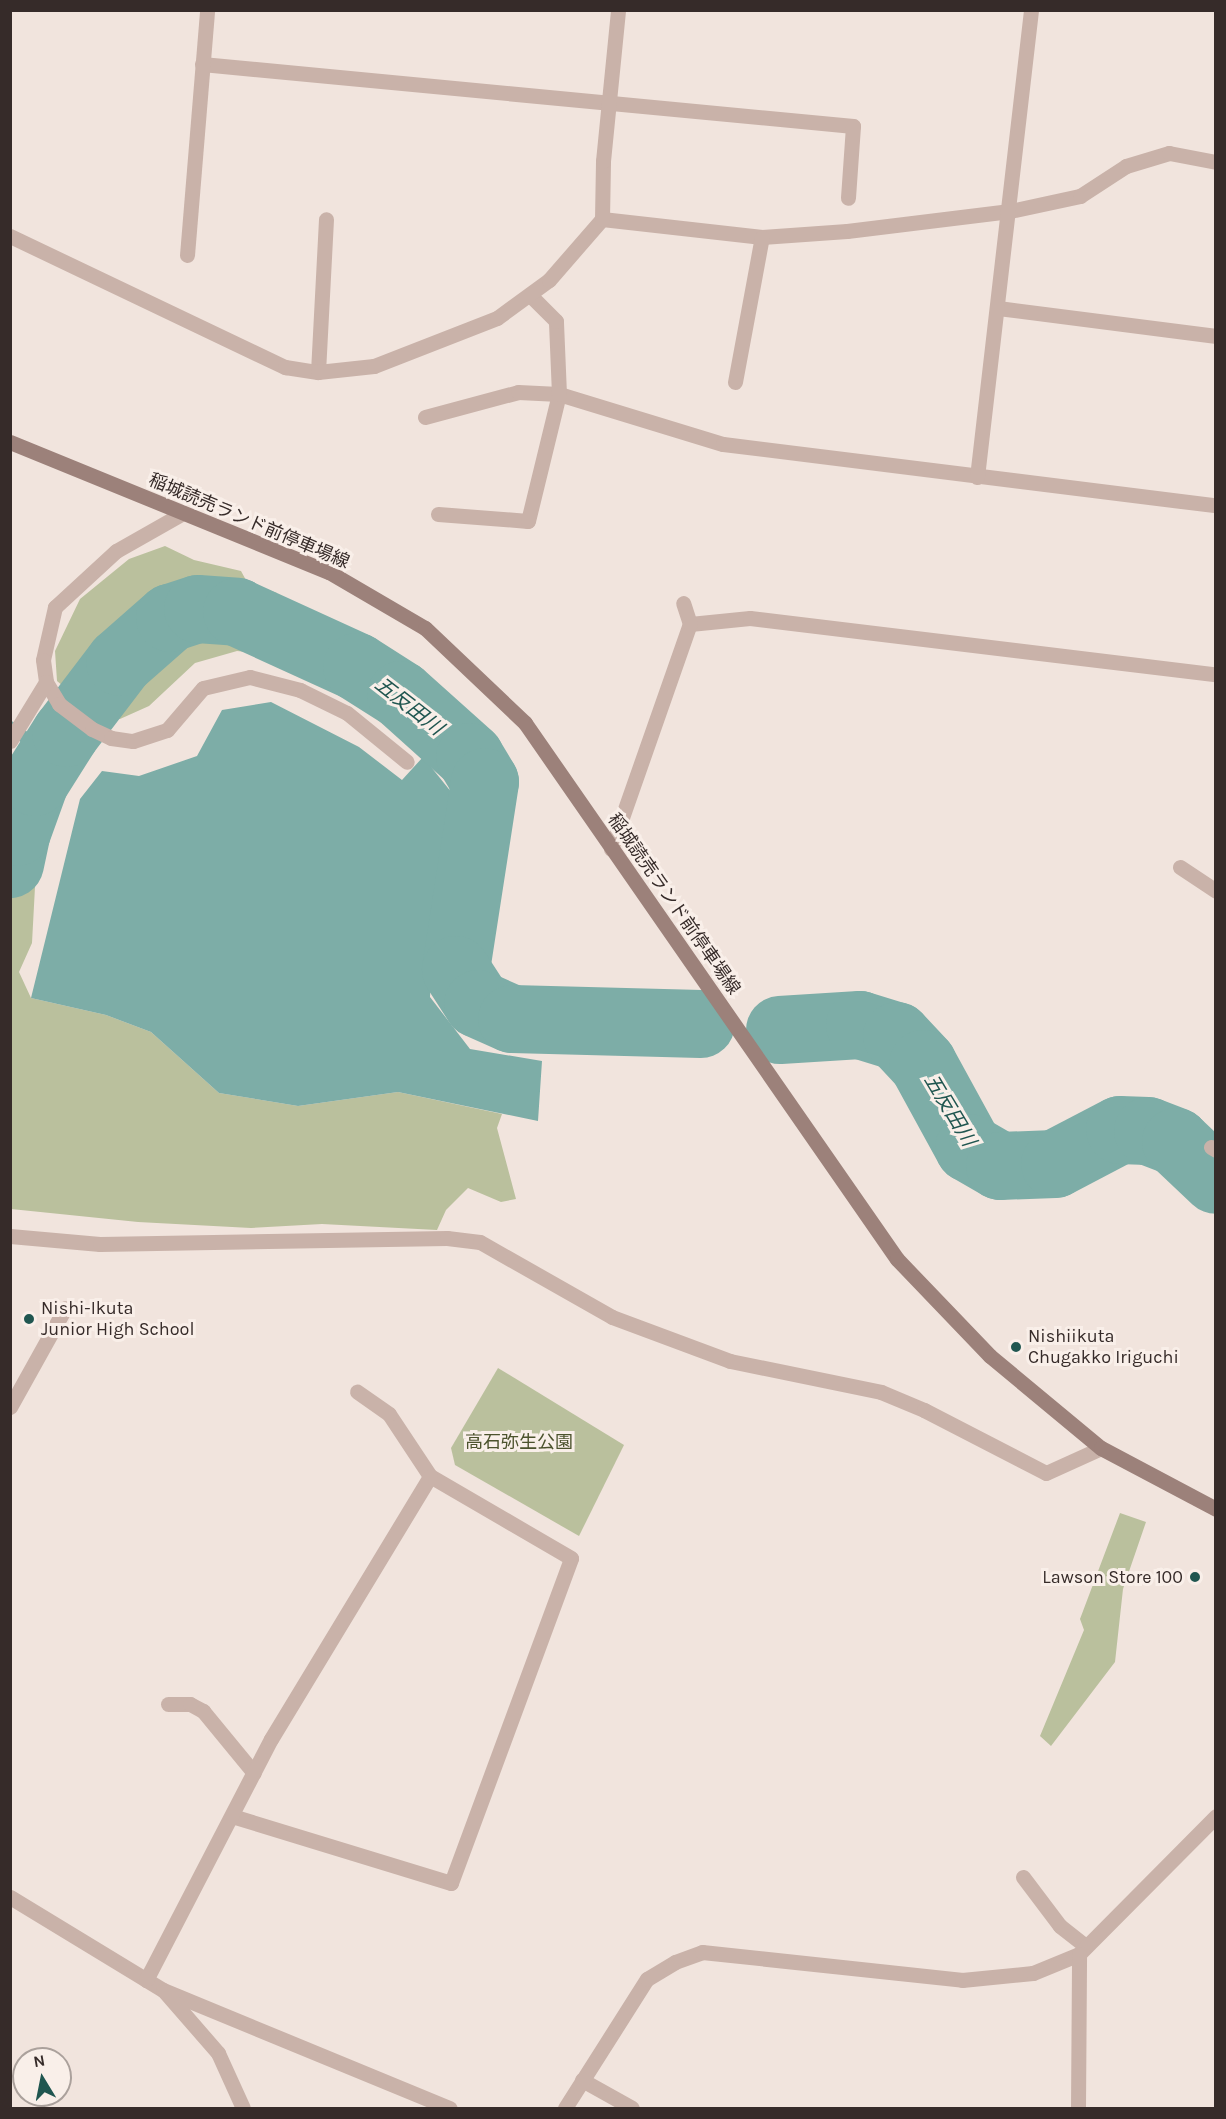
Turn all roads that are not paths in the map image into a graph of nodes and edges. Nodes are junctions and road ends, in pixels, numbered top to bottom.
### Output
1 (207, 10) edge
2 (618, 10) edge
3 (1031, 10) edge
4 (202, 64) junction
5 (610, 100) junction
6 (1215, 162) edge
7 (848, 198) dead end
8 (1010, 211) junction
9 (326, 219) dead end
10 (602, 219) junction
11 (10, 236) edge
12 (762, 237) junction
13 (187, 255) dead end
14 (530, 295) junction
15 (998, 308) junction
16 (1215, 336) edge
17 (318, 372) junction
18 (735, 382) dead end
19 (559, 394) junction
20 (425, 417) dead end
21 (10, 442) edge
22 (976, 477) junction
23 (1215, 505) edge
24 (183, 513) junction
25 (438, 514) dead end
26 (683, 603) dead end
27 (690, 624) junction
28 (1215, 674) edge
29 (46, 682) junction
30 (10, 741) edge
31 (407, 762) dead end
32 (611, 849) junction
33 (1180, 867) dead end
34 (1215, 891) edge
35 (10, 1236) edge
36 (65, 1308) dead end
37 (357, 1392) dead end
38 (10, 1407) edge
39 (1101, 1448) junction
40 (430, 1476) junction
41 (1215, 1509) edge
42 (168, 1704) dead end
43 (254, 1773) junction
44 (232, 1815) junction
45 (1215, 1816) edge
46 (1023, 1877) dead end
47 (10, 1897) edge
48 (1082, 1950) junction
49 (146, 1980) junction
50 (163, 1990) junction
51 (582, 2080) junction
52 (243, 2109) edge
53 (450, 2109) edge
54 (565, 2109) edge
55 (632, 2109) edge
56 (1078, 2109) edge

1 - 4 street
2 - 5 street
3 - 8 street
4 - 5 street
4 - 13 street
5 - 7 street
5 - 10 street
6 - 8 street
8 - 12 street
8 - 15 street
9 - 17 street
10 - 12 street
10 - 14 street
11 - 17 street
12 - 18 street
14 - 17 street
14 - 19 street
15 - 16 street
15 - 22 street
19 - 20 street
19 - 22 street
19 - 25 street
21 - 24 main road, 稲城読売ランド前停車場線
22 - 23 street
24 - 29 street
24 - 32 main road, 稲城読売ランド前停車場線
26 - 27 street
27 - 28 street
27 - 32 street
29 - 30 street
29 - 31 street
32 - 39 main road, 稲城読売ランド前停車場線
33 - 34 street
35 - 39 street
36 - 38 street
37 - 40 street
39 - 41 main road, 稲城読売ランド前停車場線
40 - 43 street
40 - 44 street
42 - 43 street
43 - 44 street
44 - 49 street
45 - 48 street
46 - 48 street
47 - 49 street
48 - 51 street
48 - 56 street
49 - 50 street
50 - 52 street
50 - 53 street
51 - 54 street
51 - 55 street

